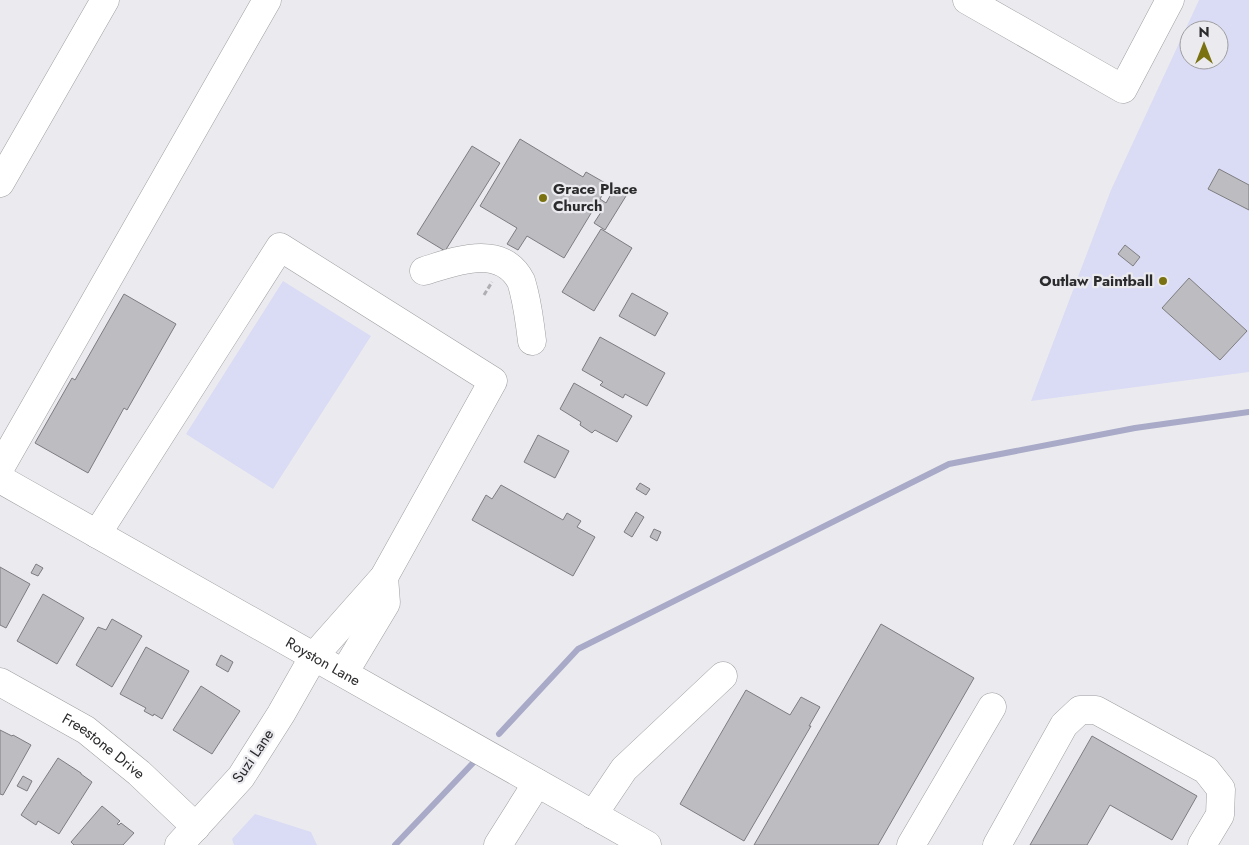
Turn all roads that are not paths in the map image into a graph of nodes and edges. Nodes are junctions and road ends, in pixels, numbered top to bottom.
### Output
1 (105, 0) edge
2 (267, 0) edge
3 (968, 0) edge
4 (1170, 0) edge
5 (0, 183) edge
6 (424, 271) dead end
7 (532, 341) dead end
8 (0, 468) edge
9 (0, 479) edge
10 (97, 534) junction
11 (384, 577) junction
12 (314, 656) junction
13 (344, 673) junction
14 (723, 676) dead end
15 (0, 682) edge
16 (992, 707) dead end
17 (537, 783) junction
18 (593, 815) junction
19 (187, 836) edge
20 (498, 845) edge
21 (647, 845) edge
22 (911, 845) edge
23 (997, 845) edge
24 (1202, 845) edge

1 - 5 street
2 - 8 street
3 - 4 street
6 - 7 street
9 - 10 street, Royston Lane
10 - 11 street, Suzi Lane
10 - 12 street, Royston Lane
11 - 12 street, Suzi Lane
11 - 13 street
12 - 13 street, Royston Lane
12 - 19 street, Suzi Lane
13 - 17 street, Royston Lane
14 - 18 street
15 - 19 street, Freestone Drive
16 - 22 street
17 - 18 street, Royston Lane
17 - 20 street
18 - 21 street, Royston Lane
23 - 24 street

